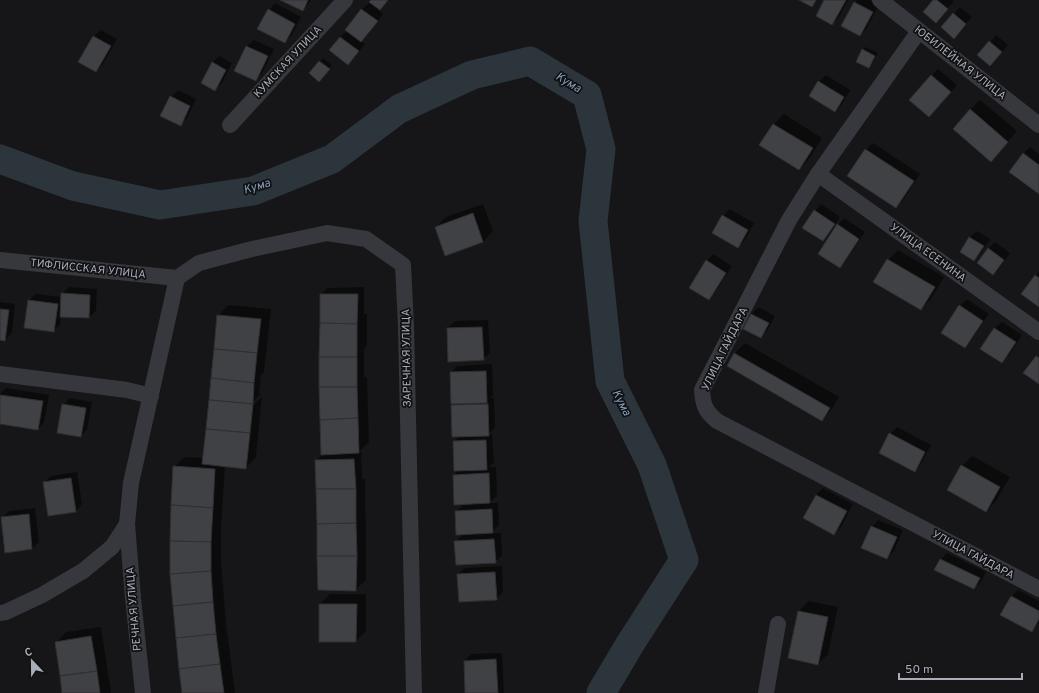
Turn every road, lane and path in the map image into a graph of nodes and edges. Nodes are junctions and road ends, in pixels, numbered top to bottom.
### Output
1 (345, 0) edge
2 (880, 0) edge
3 (919, 31) junction
4 (230, 125) dead end
5 (1039, 126) edge
6 (818, 174) junction
7 (0, 260) edge
8 (177, 278) junction
9 (1039, 332) edge
10 (0, 374) edge
11 (151, 396) junction
12 (127, 524) junction
13 (1039, 589) edge
14 (0, 613) edge
15 (778, 624) dead end
16 (143, 693) edge
17 (414, 693) edge
18 (766, 693) edge

1 - 4 street, КУМСКАЯ УЛИЦА
2 - 3 street, ЮБИЛЕЙНАЯ УЛИЦА
3 - 5 street, ЮБИЛЕЙНАЯ УЛИЦА
3 - 6 street, УЛИЦА ГАЙДАРА
6 - 9 street, УЛИЦА ЕСЕНИНА
6 - 13 street, УЛИЦА ГАЙДАРА
7 - 8 street, ТИФЛИССКАЯ УЛИЦА
8 - 11 street, РЕЧНАЯ УЛИЦА
8 - 17 street, ЗАРЕЧНАЯ УЛИЦА
10 - 11 street
11 - 12 street, РЕЧНАЯ УЛИЦА
12 - 14 street, РЕЧНАЯ УЛИЦА
12 - 16 street, РЕЧНАЯ УЛИЦА
15 - 18 street

